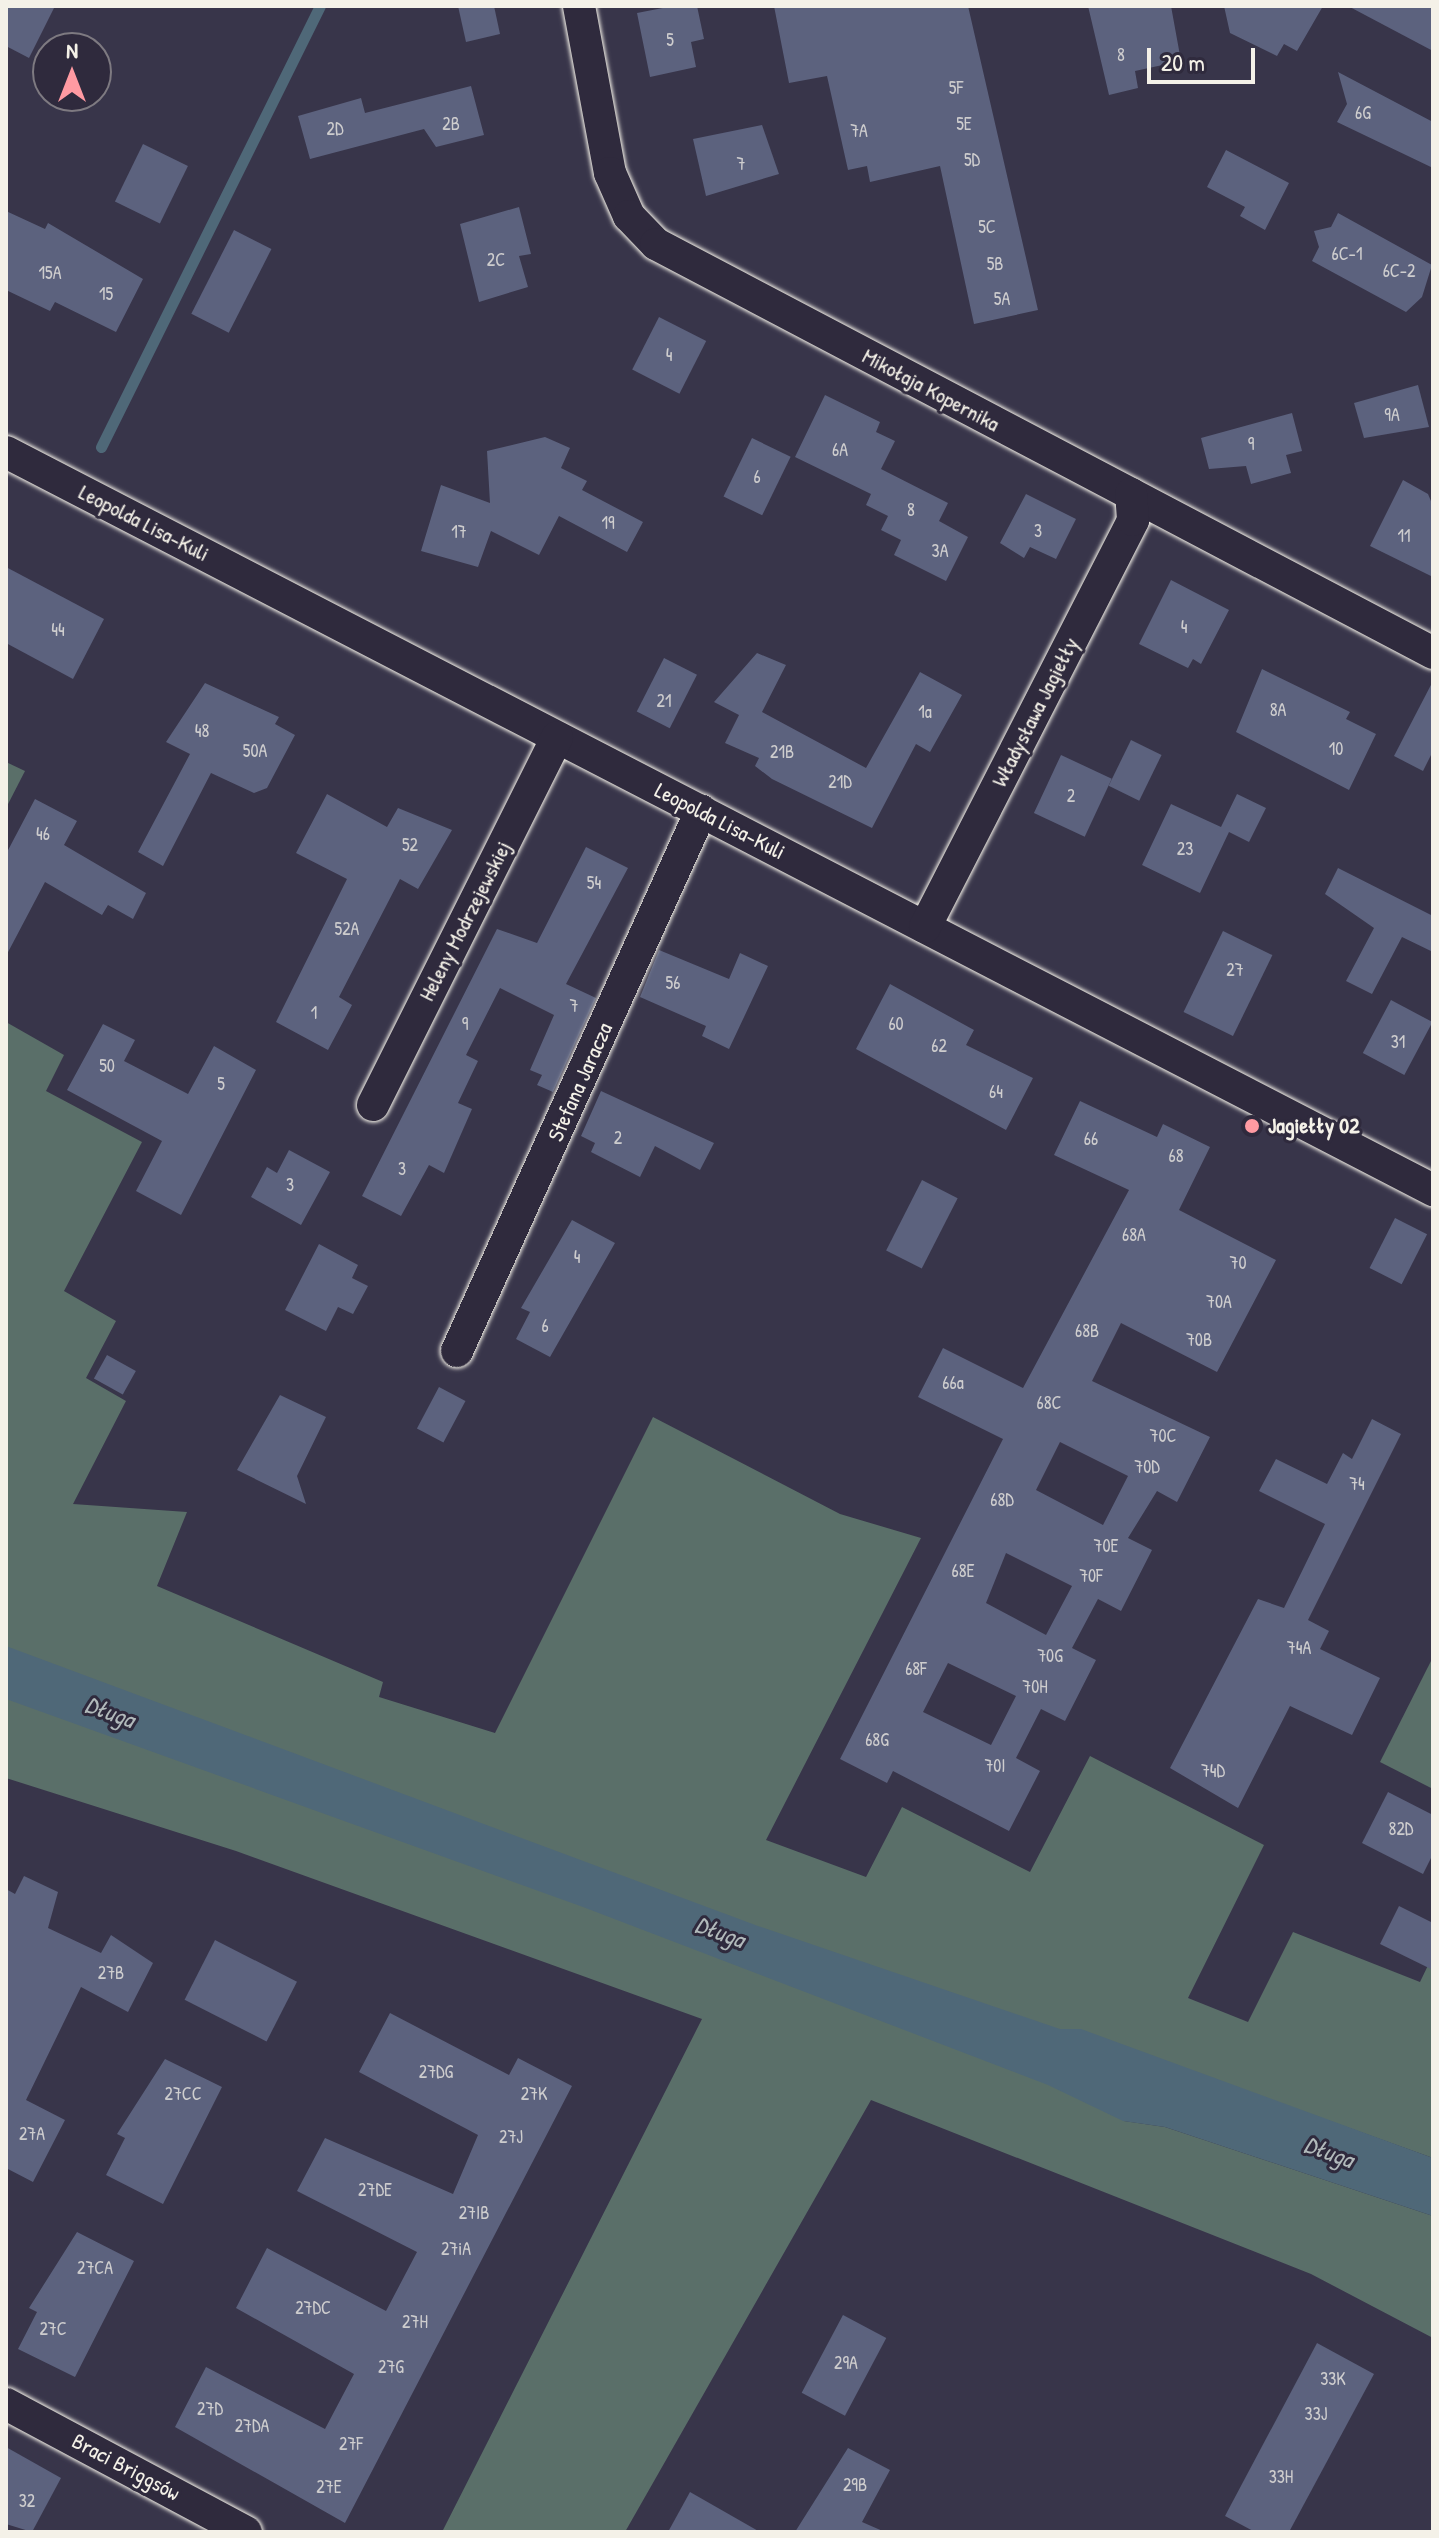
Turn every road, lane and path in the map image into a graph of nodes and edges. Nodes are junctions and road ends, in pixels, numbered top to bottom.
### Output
1 (579, 6) edge
2 (6, 452) edge
3 (1131, 494) junction
4 (1433, 653) edge
5 (557, 737) junction
6 (701, 811) junction
7 (925, 927) junction
8 (373, 1105) dead end
9 (1433, 1190) edge
10 (457, 1351) dead end
11 (6, 2404) edge
12 (246, 2532) edge

1 - 3 street, Mikołaja Kopernika
2 - 5 street, Leopolda Lisa-Kuli
3 - 4 street, Mikołaja Kopernika
3 - 7 street, Władysława Jagiełły
5 - 6 street, Leopolda Lisa-Kuli
5 - 8 street, Heleny Modrzejewskiej
6 - 7 street, Leopolda Lisa-Kuli
6 - 10 street, Stefana Jaracza
7 - 9 street, Leopolda Lisa-Kuli
11 - 12 street, Braci Briggsów

